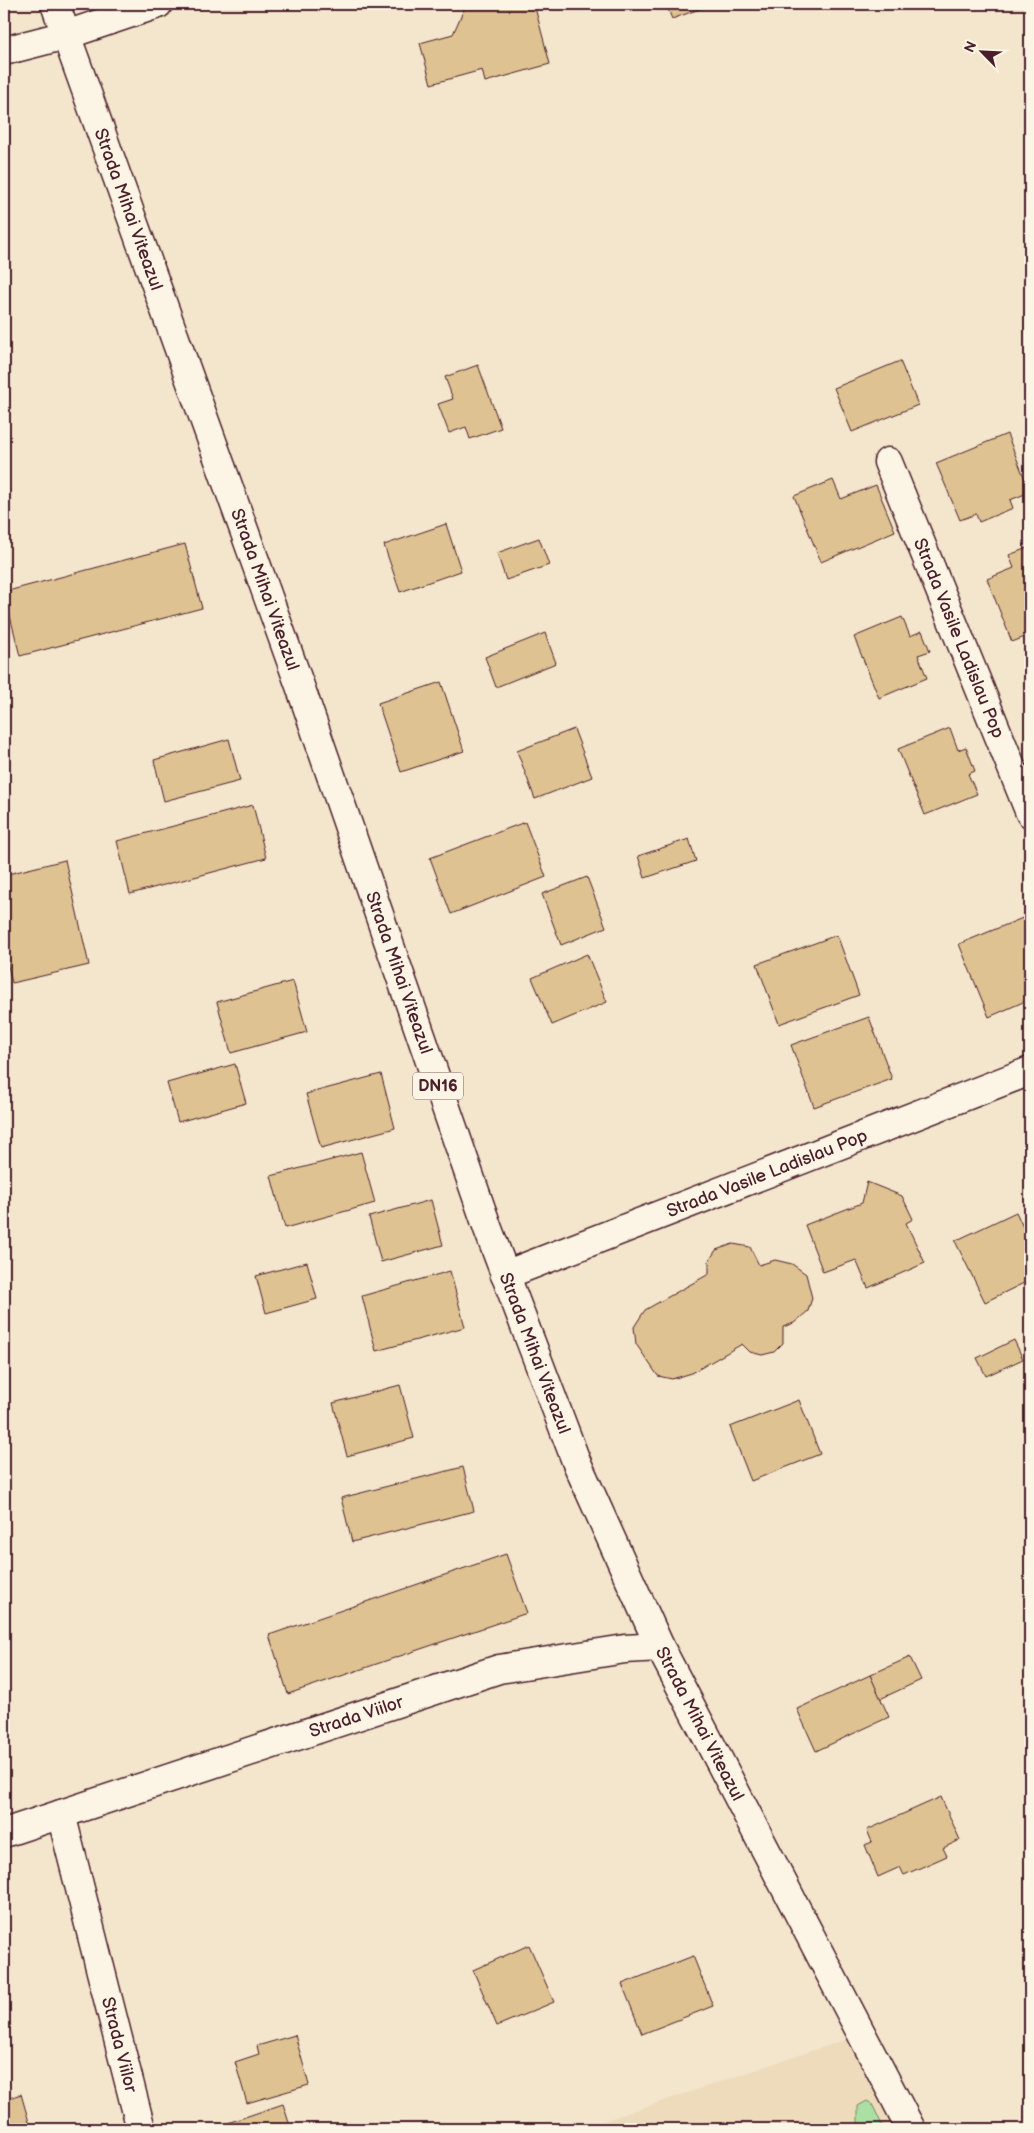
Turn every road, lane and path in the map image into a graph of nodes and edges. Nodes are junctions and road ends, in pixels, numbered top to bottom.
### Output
1 (55, 4) edge
2 (158, 4) edge
3 (66, 35) junction
4 (4, 51) edge
5 (888, 462) dead end
6 (1030, 813) edge
7 (1030, 1071) edge
8 (505, 1275) junction
9 (660, 1647) junction
10 (61, 1814) junction
11 (4, 1833) edge
12 (141, 2129) edge
13 (911, 2129) edge

1 - 3 main road, Strada Mihai Viteazul / DN16
2 - 3 main road
3 - 4 main road
3 - 8 main road, Strada Mihai Viteazul / DN16
5 - 6 main road, Strada Vasile Ladislau Pop
7 - 8 main road, Strada Vasile Ladislau Pop
8 - 9 main road, Strada Mihai Viteazul / DN16
9 - 10 main road, Strada Viilor
9 - 13 main road, Strada Mihai Viteazul / DN16
10 - 11 main road, Strada Viilor
10 - 12 main road, Strada Viilor

